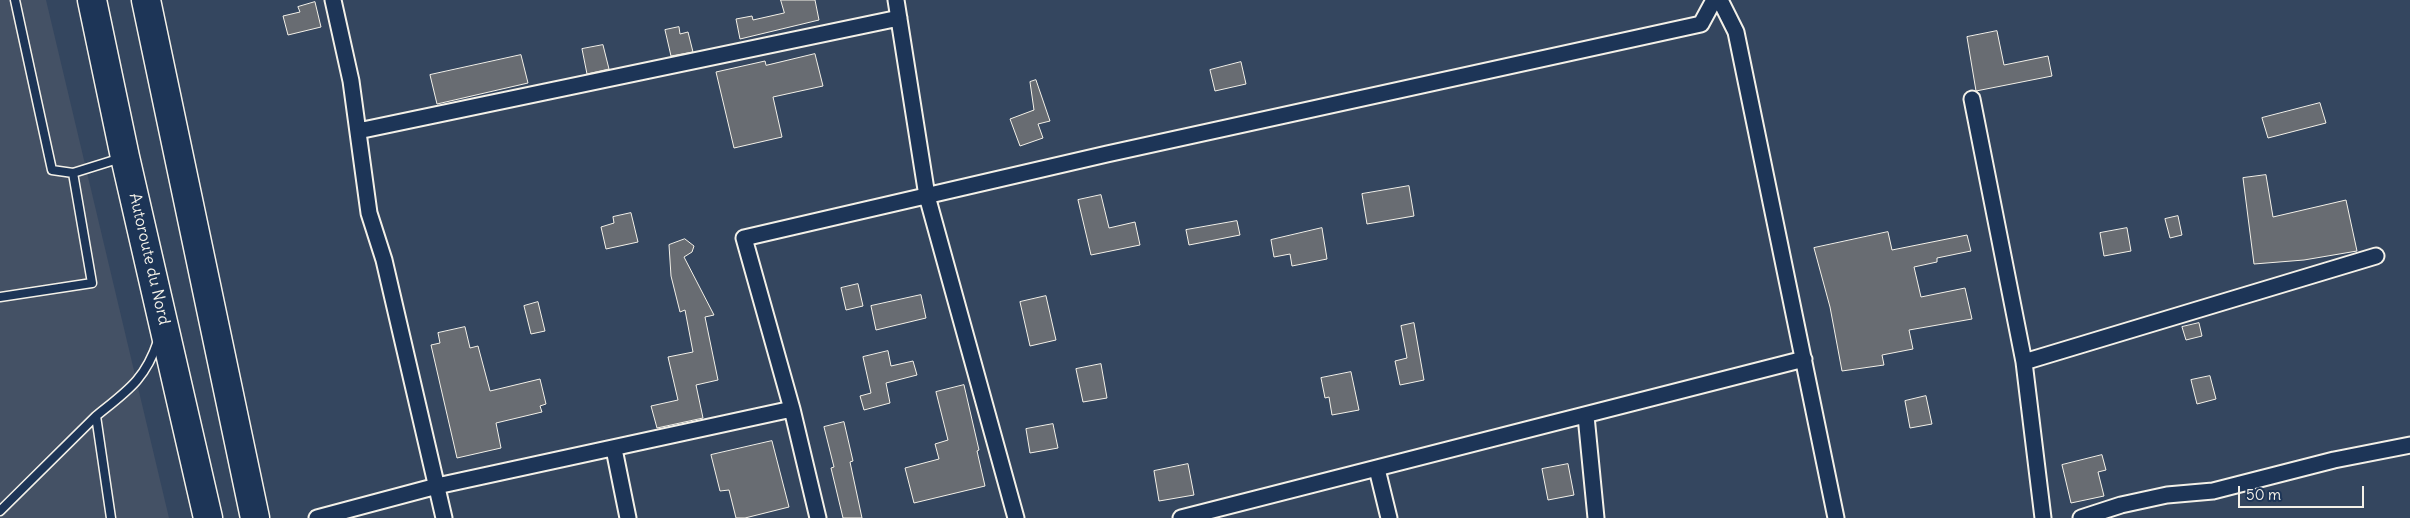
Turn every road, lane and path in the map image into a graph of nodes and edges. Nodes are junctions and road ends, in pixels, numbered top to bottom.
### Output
1 (14, 0) edge
2 (92, 0) edge
3 (146, 0) edge
4 (333, 0) edge
5 (896, 0) edge
6 (1714, 0) edge
7 (1720, 0) edge
8 (899, 18) junction
9 (1972, 99) dead end
10 (358, 131) junction
11 (125, 157) junction
12 (73, 173) junction
13 (927, 196) junction
14 (2376, 256) dead end
15 (0, 297) edge
16 (164, 324) junction
17 (1804, 359) junction
18 (2024, 362) junction
19 (792, 409) junction
20 (96, 416) junction
21 (1586, 416) junction
22 (2410, 444) edge
23 (614, 449) junction
24 (1377, 470) junction
25 (437, 486) junction
26 (0, 510) edge
27 (1211, 514) edge
28 (111, 518) edge
29 (208, 518) edge
30 (255, 518) edge
31 (317, 518) edge
32 (444, 518) edge
33 (628, 518) edge
34 (818, 518) edge
35 (1016, 518) edge
36 (1181, 518) edge
37 (1389, 518) edge
38 (1596, 518) edge
39 (1836, 518) edge
40 (2043, 518) edge
41 (2081, 518) edge

1 - 12 lane
2 - 11 highway, Autoroute du Nord
3 - 30 highway
4 - 10 street
5 - 8 street
6 - 13 street
7 - 17 street
8 - 10 street
8 - 13 street
9 - 18 street
10 - 25 street
11 - 12 lane
11 - 16 highway, Autoroute du Nord
12 - 15 lane
13 - 19 street
13 - 35 street
14 - 18 street
16 - 20 lane
16 - 29 highway, Autoroute du Nord
17 - 21 street
17 - 39 street
18 - 40 street
19 - 23 street
19 - 34 street
20 - 26 lane
20 - 28 lane
21 - 24 street
21 - 38 street
22 - 41 street
23 - 25 street
23 - 33 street
24 - 27 street
24 - 37 street
25 - 31 street
25 - 32 street
27 - 36 street

